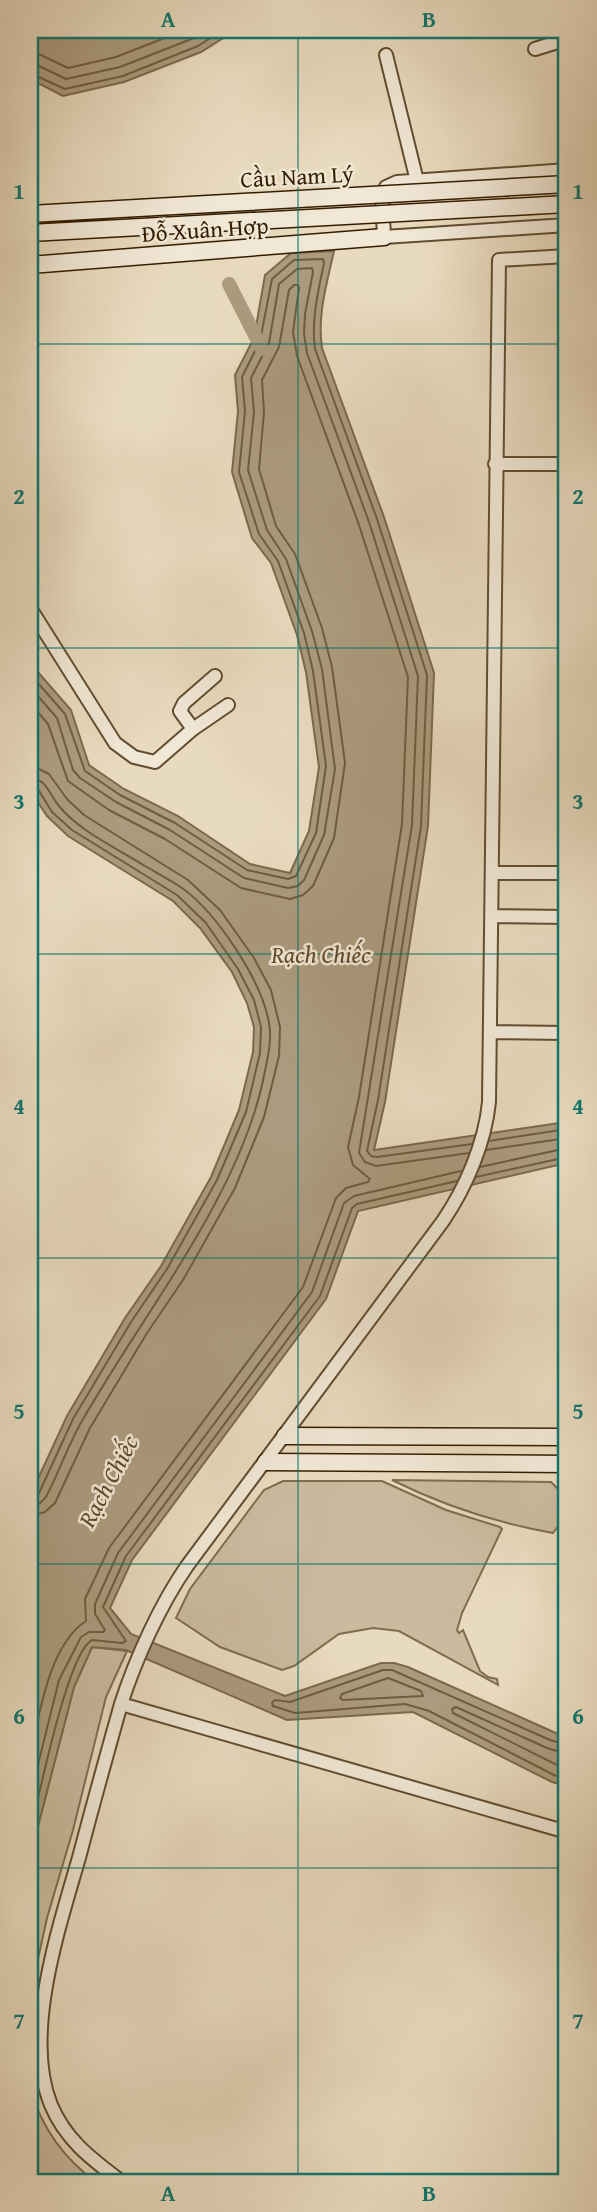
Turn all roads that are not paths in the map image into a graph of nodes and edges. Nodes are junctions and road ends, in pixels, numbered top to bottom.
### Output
1 (567, 38) edge
2 (535, 49) dead end
3 (386, 55) dead end
4 (567, 170) edge
5 (416, 181) junction
6 (567, 184) edge
7 (567, 204) edge
8 (30, 214) edge
9 (567, 225) edge
10 (30, 233) edge
11 (384, 237) junction
12 (567, 256) edge
13 (30, 265) edge
14 (495, 464) junction
15 (567, 464) edge
16 (30, 608) edge
17 (215, 676) dead end
18 (228, 705) dead end
19 (194, 729) junction
20 (493, 873) junction
21 (567, 873) edge
22 (493, 916) junction
23 (567, 916) edge
24 (491, 1032) junction
25 (567, 1033) edge
26 (285, 1436) junction
27 (563, 1437) edge
28 (266, 1462) junction
29 (562, 1464) edge
30 (121, 1704) junction
31 (567, 1832) edge
32 (122, 2182) edge

1 - 2 street
3 - 5 street
4 - 5 street
5 - 11 street
6 - 8 main road, Cầu Nam Lý, bridge
7 - 10 main road, Cầu Nam Lý, bridge
9 - 11 street, Đỗ Xuân Hợp
11 - 13 main road, Đỗ Xuân Hợp
12 - 14 street
14 - 15 street
14 - 20 street
16 - 19 street
17 - 19 street
18 - 19 street
20 - 21 street
20 - 22 street
22 - 23 street
22 - 24 street
24 - 25 street
24 - 26 street
26 - 27 main road
26 - 28 street
27 - 29 main road
28 - 29 main road
28 - 30 street
30 - 31 street
30 - 32 street

